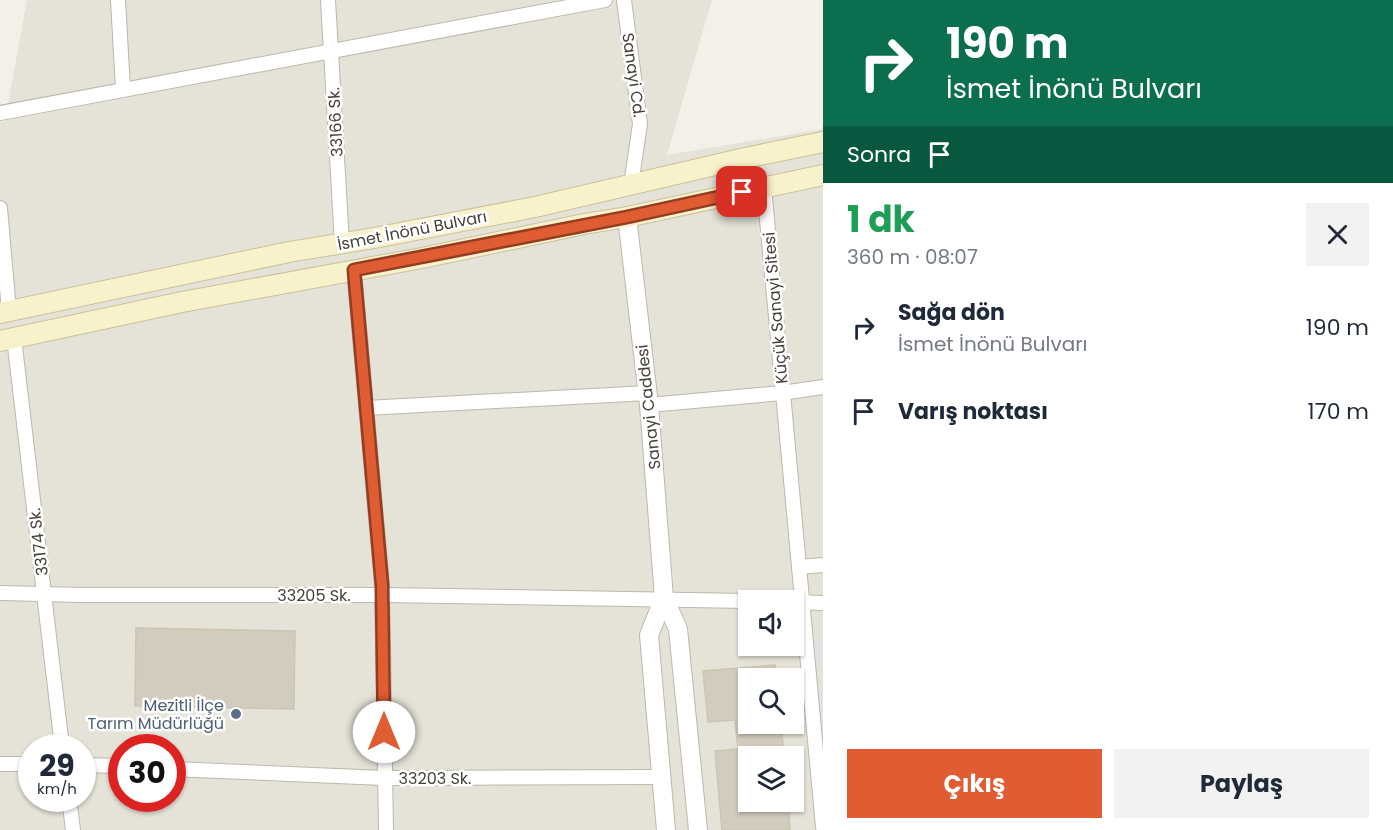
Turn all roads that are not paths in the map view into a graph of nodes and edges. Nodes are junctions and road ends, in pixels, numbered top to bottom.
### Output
1 (118, 0) edge
2 (328, 0) edge
3 (604, 0) edge
4 (624, 0) edge
5 (331, 50) junction
6 (123, 89) junction
7 (0, 113) edge
8 (823, 142) edge
9 (823, 175) edge
10 (631, 184) junction
11 (764, 187) junction
12 (0, 208) edge
13 (627, 217) junction
14 (342, 243) junction
15 (354, 270) junction
16 (5, 312) edge
17 (7, 339) edge
18 (823, 387) edge
19 (782, 393) junction
20 (649, 399) junction
21 (366, 408) junction
22 (823, 565) edge
23 (799, 567) junction
24 (798, 590) edge
25 (0, 593) edge
26 (44, 594) junction
27 (382, 595) junction
28 (664, 598) junction
29 (738, 601) edge
30 (804, 602) edge
31 (823, 603) edge
32 (804, 656) edge
33 (60, 734) edge
34 (0, 764) edge
35 (18, 764) edge
36 (186, 770) edge
37 (661, 777) junction
38 (384, 778) junction
39 (71, 812) edge
40 (823, 827) edge
41 (73, 830) edge
42 (386, 830) edge
43 (666, 830) edge
44 (699, 830) edge

1 - 6 street
2 - 5 street, 33166 Sk.
3 - 5 street
4 - 10 street, Sanayi Cd.
5 - 6 street
5 - 14 street, 33166 Sk.
6 - 7 street
8 - 10 main road, İsmet İnönü Bulvarı
9 - 11 main road, İsmet İnönü Bulvarı
10 - 14 main road, İsmet İnönü Bulvarı
11 - 13 main road, İsmet İnönü Bulvarı
11 - 19 street, Küçük Sanayi Sitesi
12 - 16 street
13 - 15 main road, İsmet İnönü Bulvarı
13 - 20 street, Sanayi Caddesi
14 - 16 main road, İsmet İnönü Bulvarı
15 - 17 main road, İsmet İnönü Bulvarı
15 - 21 street
17 - 26 street, 33174 Sk.
18 - 19 street, Küçük Sanayi Sitesi
19 - 20 street, Küçük Sanayi Sitesi
19 - 23 street, Küçük Sanayi Sitesi
20 - 21 street, Küçük Sanayi Sitesi
20 - 28 street, Sanayi Caddesi
21 - 27 street
22 - 23 street
23 - 24 street, Küçük Sanayi Sitesi
25 - 26 street, 33205 Sk.
26 - 27 street, 33205 Sk.
26 - 33 street, 33174 Sk.
27 - 28 street, 33205 Sk.
27 - 38 street
28 - 29 street, 33205 Sk.
28 - 37 street, Sanayi Caddesi
28 - 44 street, Sanayi Caddesi
30 - 31 street
32 - 40 street, Küçük Sanayi Sitesi
34 - 35 street
36 - 38 street, 33203 Sk.
37 - 38 street, 33203 Sk.
37 - 43 street, Sanayi Caddesi
38 - 42 street
39 - 41 street

